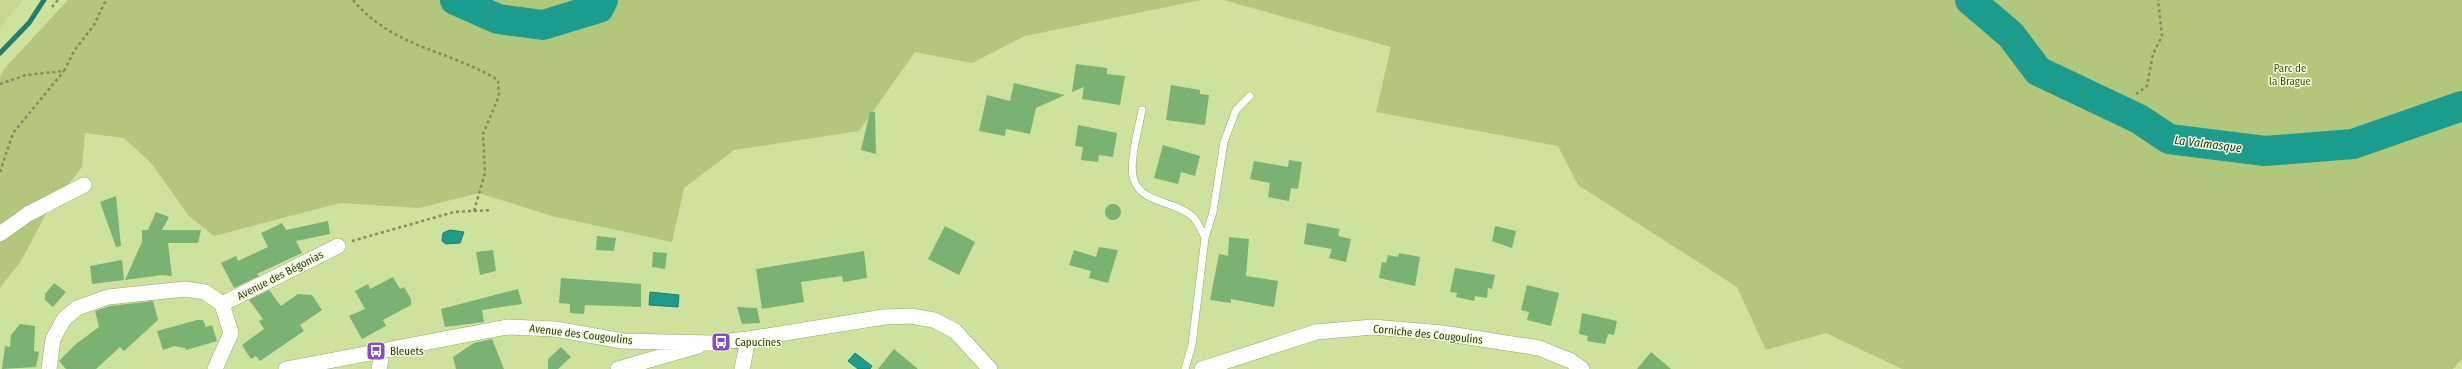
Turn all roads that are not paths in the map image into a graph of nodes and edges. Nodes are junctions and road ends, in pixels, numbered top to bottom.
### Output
1 (1250, 96) dead end
2 (1142, 110) dead end
3 (84, 185) dead end
4 (0, 234) edge
5 (1205, 238) junction
6 (338, 246) road end
7 (222, 304) junction
8 (748, 339) junction
9 (666, 349) junction
10 (380, 350) junction
11 (49, 369) edge
12 (215, 369) edge
13 (286, 369) edge
14 (379, 369) edge
15 (618, 369) edge
16 (742, 369) edge
17 (990, 369) edge
18 (1185, 369) edge
19 (1202, 369) edge
20 (1582, 369) edge

1 - 5 lane
2 - 5 lane
3 - 4 street
5 - 18 lane
6 - 7 street, Avenue des Bégonias
7 - 11 street
7 - 12 street
8 - 9 street
8 - 16 street
8 - 17 street
9 - 10 street, Avenue des Cougoulins
9 - 15 street
10 - 13 street, Avenue des Cougoulins
10 - 14 street
19 - 20 street, Corniche des Cougoulins

